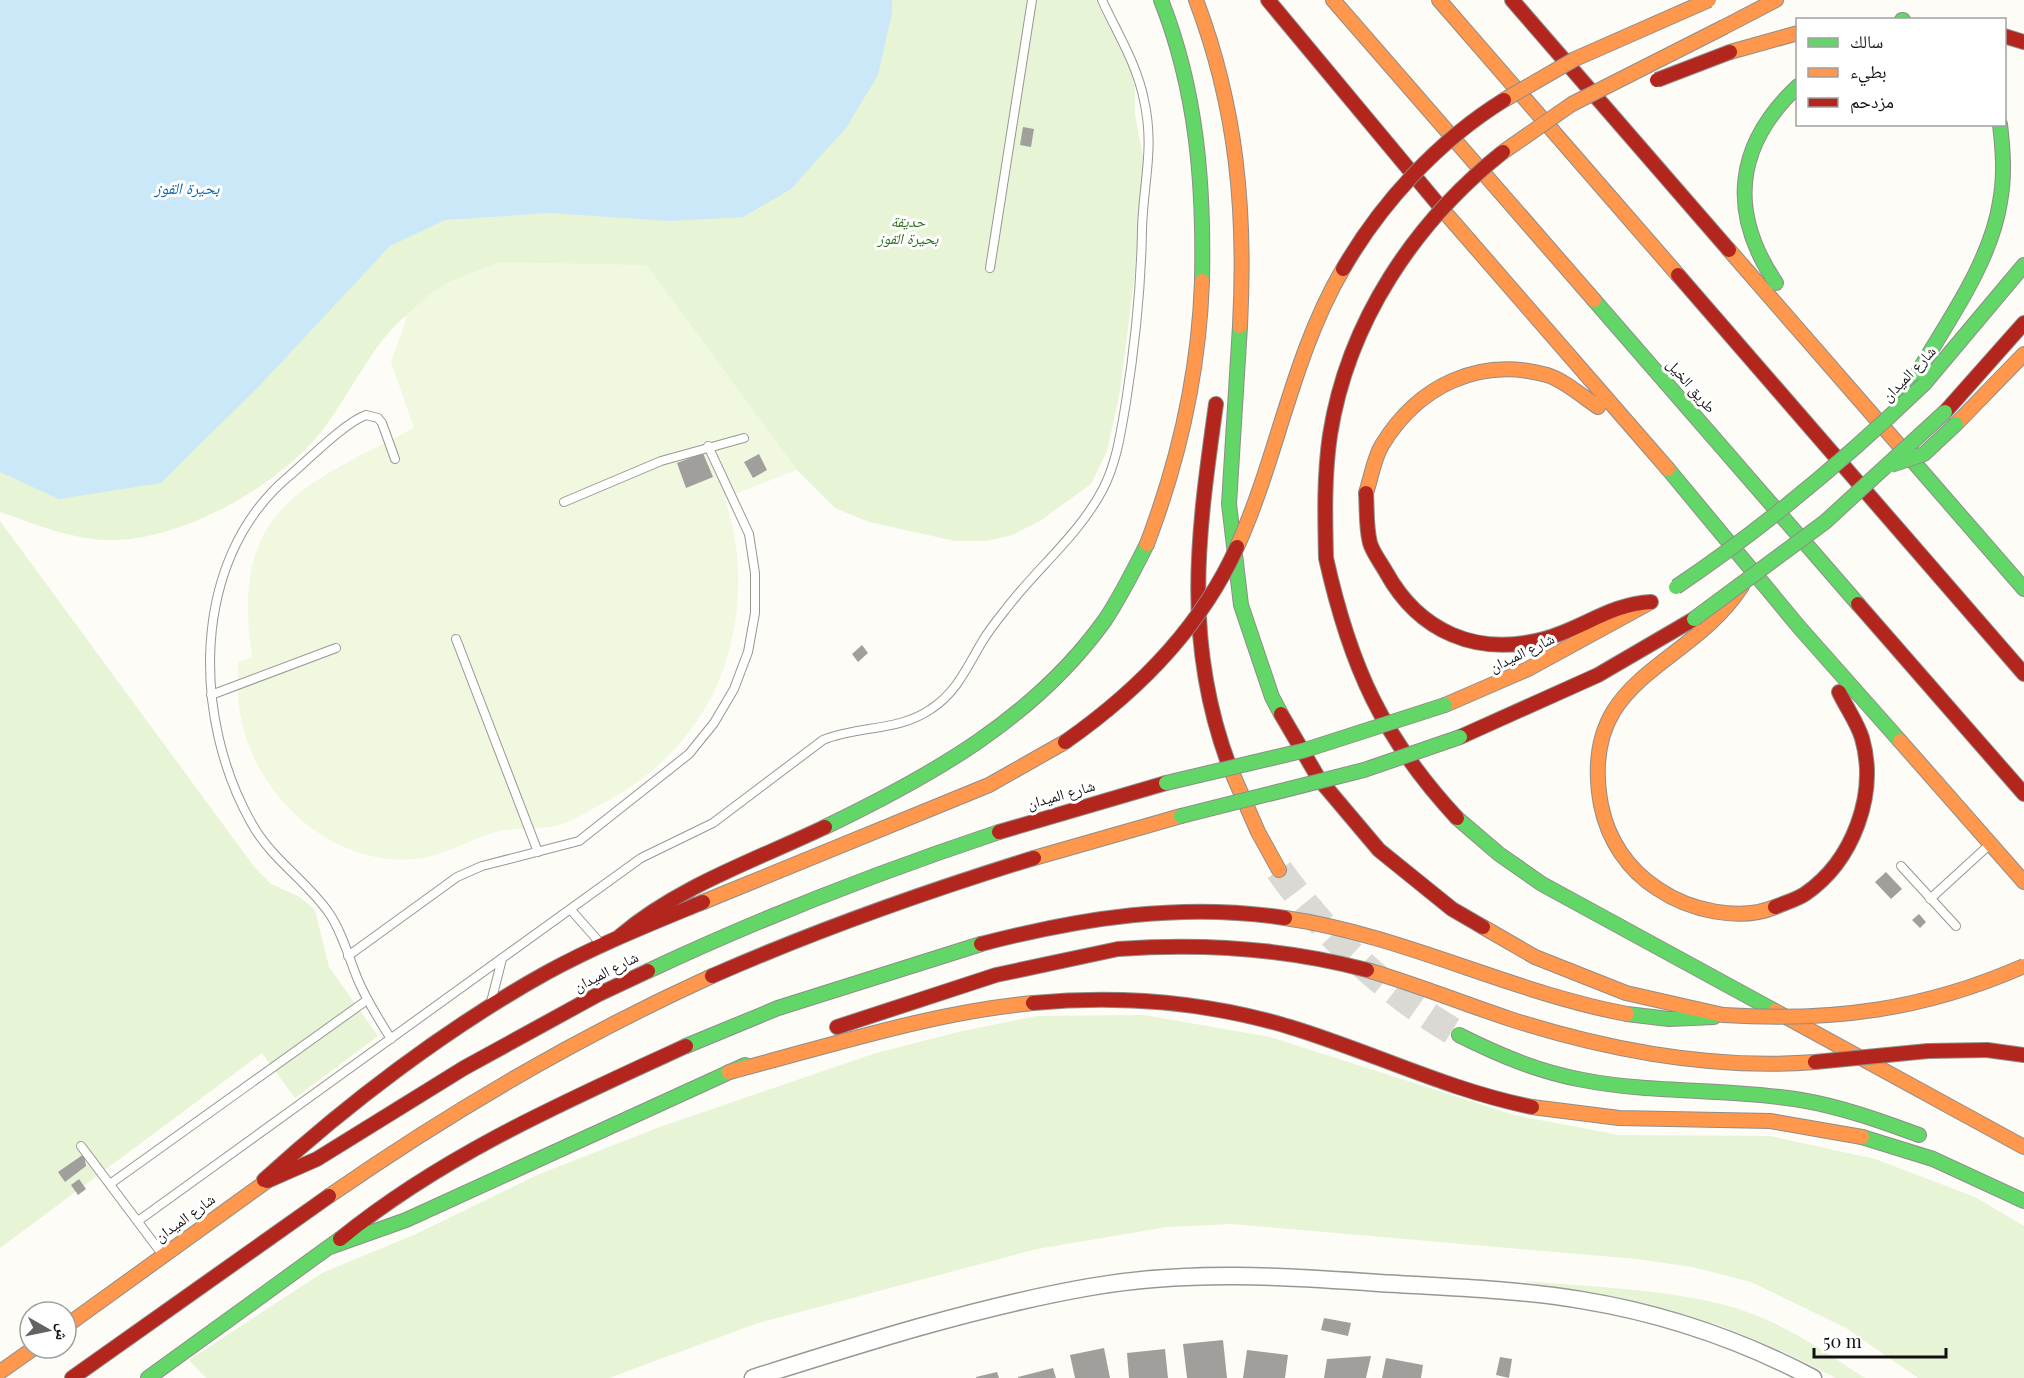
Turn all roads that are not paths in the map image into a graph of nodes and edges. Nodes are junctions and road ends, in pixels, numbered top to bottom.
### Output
1 (1032, 0) edge
2 (1102, 0) edge
3 (1161, 0) edge
4 (1196, 0) edge
5 (1268, 0) edge
6 (1333, 0) edge
7 (1439, 0) edge
8 (1512, 0) edge
9 (1709, 0) edge
10 (1776, 0) edge
11 (1796, 33) edge
12 (2006, 37) edge
13 (2024, 42) edge
14 (1796, 87) edge
15 (1578, 101) junction
16 (2001, 126) edge
17 (2018, 181) dead end
18 (1242, 233) junction
19 (2024, 265) edge
20 (990, 268) dead end
21 (1989, 277) dead end
22 (2024, 323) edge
23 (1224, 351) dead end
24 (2024, 354) edge
25 (1919, 380) junction
26 (1218, 390) dead end
27 (1855, 394) junction
28 (744, 438) dead end
29 (708, 446) junction
30 (396, 459) dead end
31 (1659, 459) junction
32 (1891, 465) junction
33 (1928, 478) junction
34 (564, 502) dead end
35 (2019, 561) dead end
36 (1742, 586) junction
37 (2024, 588) edge
38 (1651, 602) junction
39 (1799, 627) junction
40 (456, 639) dead end
41 (336, 648) dead end
42 (2024, 674) edge
43 (211, 695) junction
44 (2024, 794) edge
45 (1990, 844) junction
46 (538, 852) junction
47 (1900, 866) dead end
48 (1280, 870) tunnel mouth
49 (2024, 882) edge
50 (1930, 899) junction
51 (571, 910) junction
52 (1956, 926) dead end
53 (620, 936) junction
54 (602, 944) junction
55 (348, 956) junction
56 (502, 959) junction
57 (2024, 966) edge
58 (367, 1000) junction
59 (489, 1008) junction
60 (1723, 1015) junction
61 (1459, 1035) tunnel mouth
62 (390, 1039) junction
63 (2024, 1055) edge
64 (729, 1072) junction
65 (1931, 1141) dead end
66 (81, 1146) dead end
67 (2024, 1147) edge
68 (1953, 1152) dead end
69 (110, 1184) junction
70 (260, 1184) junction
71 (2024, 1191) edge
72 (2024, 1201) edge
73 (138, 1221) junction
74 (330, 1246) junction
75 (162, 1254) junction
76 (78, 1317) edge
77 (18, 1359) edge
78 (0, 1372) edge
79 (72, 1378) edge
80 (148, 1378) edge
81 (753, 1378) edge
82 (1813, 1378) edge

1 - 20 lane
2 - 51 lane
3 - 53 main road
4 - 18 main road
5 - 31 main road
6 - 44 main road, طريق الخيل
7 - 42 main road
8 - 27 main road
9 - 53 main road, bridge
10 - 15 main road, bridge
11 - 15 main road, bridge
12 - 13 main road
14 - 27 main road
15 - 67 main road, bridge
16 - 17 main road
18 - 23 main road
18 - 60 main road
19 - 25 main road, شارع الميدان
21 - 25 main road
22 - 32 main road, bridge
24 - 32 main road, bridge
25 - 38 main road, شارع الميدان, bridge
26 - 48 main road
27 - 33 main road
28 - 29 lane
29 - 34 lane
29 - 46 lane
30 - 43 lane
31 - 38 main road
31 - 39 main road
32 - 36 main road, bridge
33 - 35 main road
33 - 37 main road
36 - 39 main road
36 - 79 main road, bridge
38 - 70 main road, شارع الميدان, bridge
39 - 45 main road
40 - 46 lane
41 - 43 lane
43 - 55 lane
45 - 49 main road
45 - 50 lane
46 - 55 lane
47 - 50 lane
50 - 52 lane
51 - 54 lane
51 - 56 lane
53 - 54 main road
54 - 59 main road
55 - 58 lane
56 - 59 lane
56 - 62 lane
57 - 60 main road, bridge
58 - 62 lane
58 - 69 lane
59 - 70 main road
60 - 74 main road
61 - 65 main road
62 - 73 lane
63 - 64 main road, bridge
64 - 72 main road
64 - 74 main road
66 - 69 lane
68 - 71 main road
69 - 73 lane
70 - 75 main road, شارع الميدان
73 - 75 lane
74 - 80 main road
75 - 76 main road, شارع الميدان
77 - 78 main road
81 - 82 street

